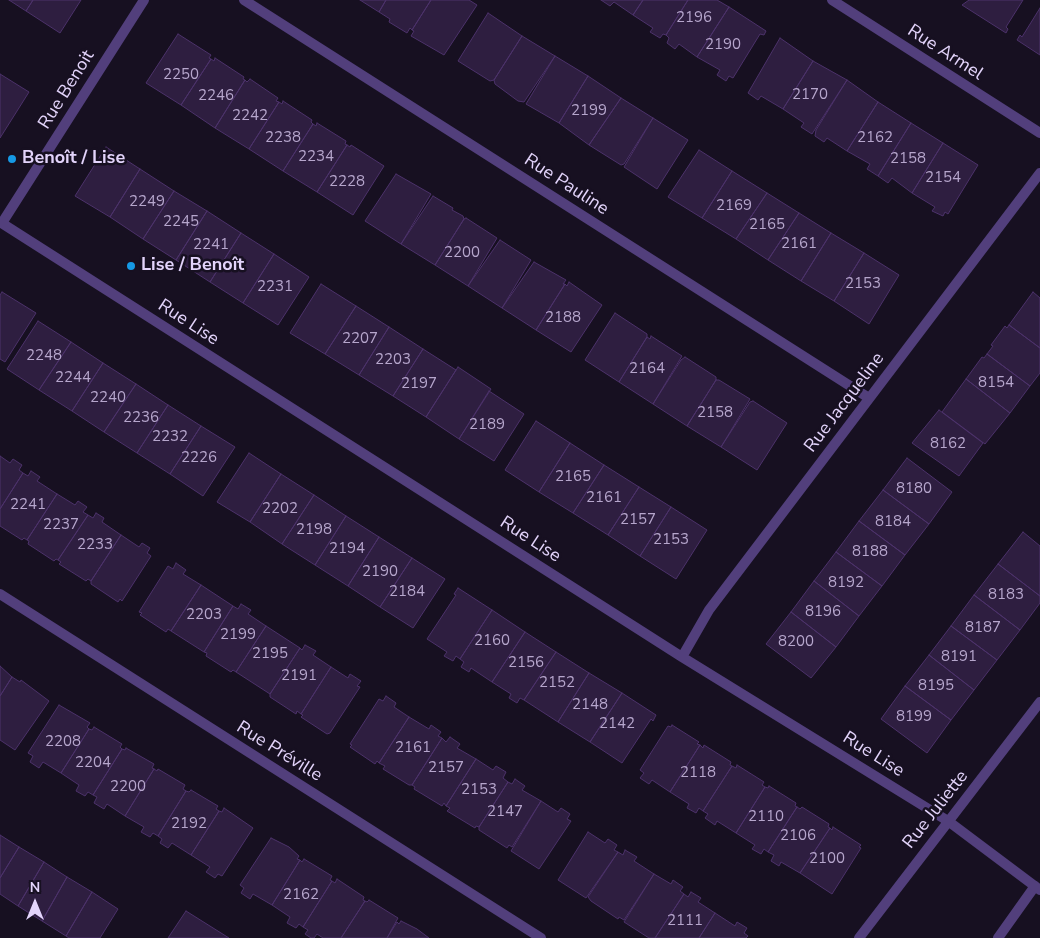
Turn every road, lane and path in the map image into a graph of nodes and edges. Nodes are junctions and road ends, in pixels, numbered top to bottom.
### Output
1 (144, 0) edge
2 (244, 0) edge
3 (832, 0) edge
4 (1040, 133) edge
5 (1040, 173) edge
6 (1, 222) edge
7 (870, 398) junction
8 (0, 594) edge
9 (682, 657) junction
10 (1040, 702) edge
11 (948, 821) junction
12 (1037, 888) edge
13 (541, 938) edge
14 (859, 938) edge
15 (998, 938) edge

1 - 6 street, Rue Benoit
2 - 7 street, Rue Pauline
3 - 4 street, Rue Armel
5 - 7 street, Rue Jacqueline
6 - 9 street, Rue Lise
7 - 9 street, Rue Jacqueline
8 - 13 street, Rue Préville
9 - 11 street, Rue Lise
10 - 11 street, Rue Juliette
11 - 12 street, Rue Lise
11 - 14 street, Rue Juliette
12 - 15 street

